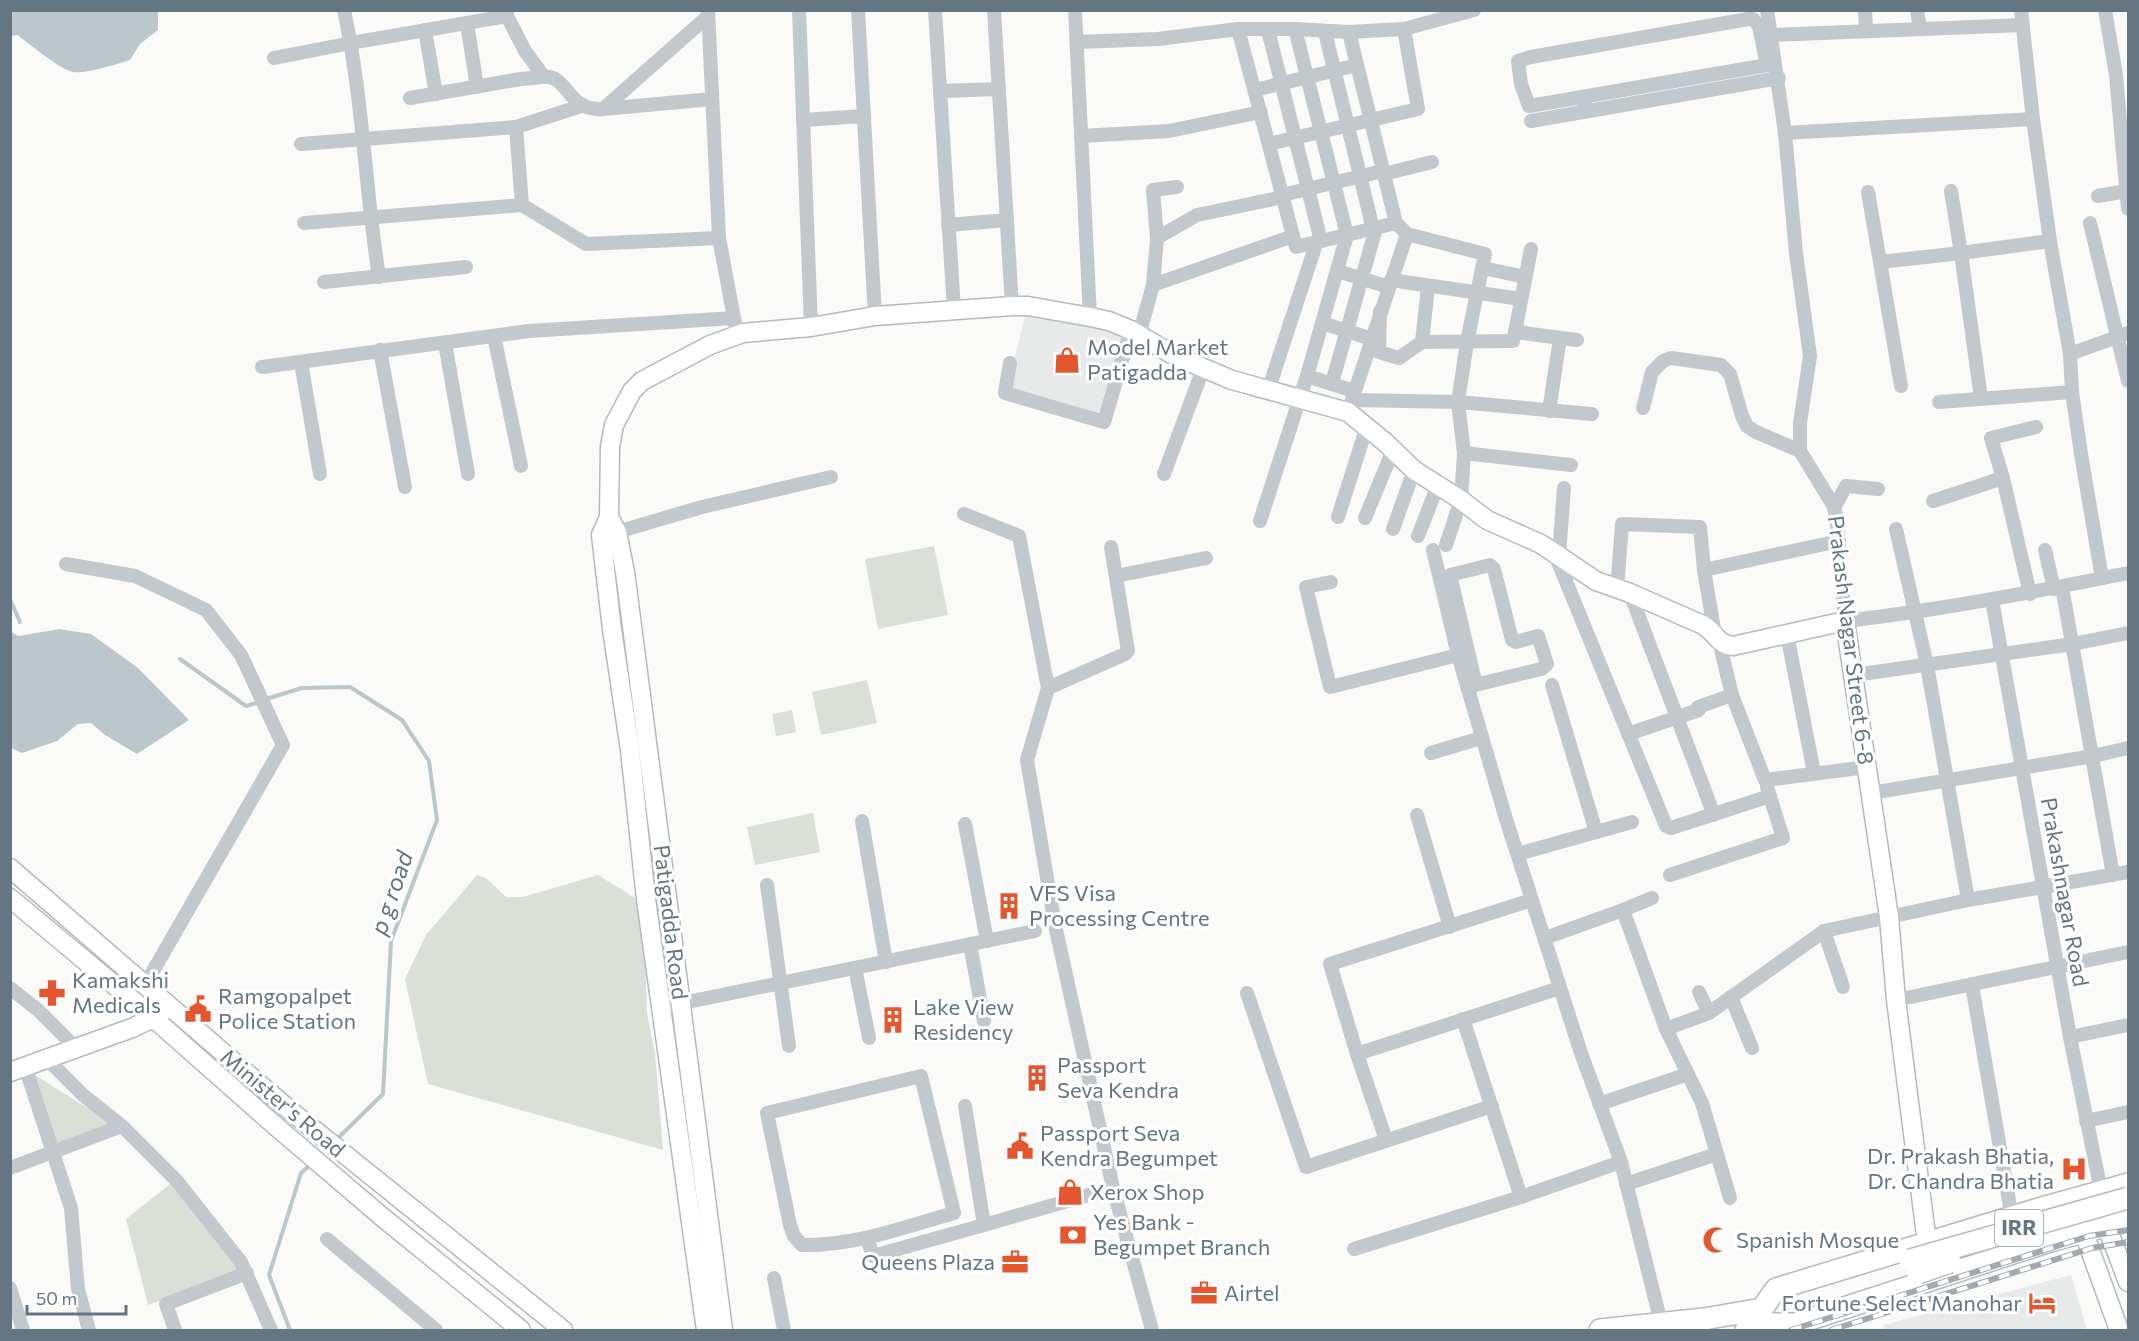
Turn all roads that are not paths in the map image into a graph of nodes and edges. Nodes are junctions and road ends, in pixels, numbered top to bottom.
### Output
1 (344, 10) edge
2 (799, 10) edge
3 (858, 10) edge
4 (935, 10) edge
5 (994, 10) edge
6 (1075, 10) edge
7 (1474, 10) edge
8 (1767, 10) edge
9 (1865, 10) edge
10 (1917, 10) edge
11 (2105, 10) edge
12 (507, 13) edge
13 (708, 14) edge
14 (2022, 18) edge
15 (467, 23) junction
16 (1238, 29) junction
17 (1295, 29) junction
18 (1404, 29) junction
19 (1920, 29) junction
20 (425, 30) junction
21 (1268, 30) junction
22 (1866, 31) junction
23 (1325, 32) junction
24 (1349, 32) junction
25 (1771, 35) junction
26 (1077, 42) junction
27 (351, 43) junction
28 (274, 58) dead end
29 (1771, 64) junction
30 (1357, 65) junction
31 (1334, 69) junction
32 (2122, 74) edge
33 (1306, 76) junction
34 (544, 77) junction
35 (1779, 78) junction
36 (1282, 83) junction
37 (477, 87) junction
38 (999, 89) junction
39 (1255, 90) junction
40 (940, 92) junction
41 (436, 94) junction
42 (410, 98) dead end
43 (712, 99) junction
44 (1584, 104) junction
45 (581, 106) junction
46 (603, 109) junction
47 (1261, 112) junction
48 (864, 116) junction
49 (2033, 119) junction
50 (803, 120) junction
51 (1370, 121) junction
52 (1532, 121) dead end
53 (1347, 126) junction
54 (516, 127) junction
55 (1320, 132) junction
56 (1785, 133) junction
57 (1081, 136) junction
58 (1296, 138) junction
59 (362, 139) junction
60 (301, 144) dead end
61 (1269, 144) junction
62 (1432, 162) dead end
63 (1383, 172) junction
64 (1360, 176) junction
65 (1333, 182) junction
66 (1177, 187) dead end
67 (1308, 189) junction
68 (1951, 190) dead end
69 (1868, 192) dead end
70 (1282, 196) junction
71 (2098, 196) dead end
72 (2128, 199) edge
73 (522, 206) junction
74 (370, 218) junction
75 (1007, 220) junction
76 (304, 222) dead end
77 (1396, 223) junction
78 (2090, 223) dead end
79 (948, 225) junction
80 (1374, 228) junction
81 (1407, 234) junction
82 (1293, 236) junction
83 (1347, 236) junction
84 (719, 238) junction
85 (1157, 238) junction
86 (1319, 241) junction
87 (2050, 241) junction
88 (1531, 249) dead end
89 (1961, 253) junction
90 (1880, 262) junction
91 (466, 267) dead end
92 (1483, 268) junction
93 (1337, 271) junction
94 (379, 277) junction
95 (1525, 277) junction
96 (1361, 279) junction
97 (324, 282) dead end
98 (1390, 283) junction
99 (1153, 285) junction
100 (1428, 287) junction
101 (1477, 294) junction
102 (1521, 299) junction
103 (1012, 306) junction
104 (954, 310) junction
105 (1380, 311) junction
106 (875, 316) junction
107 (1090, 317) junction
108 (1322, 323) junction
109 (736, 326) junction
110 (812, 327) junction
111 (1347, 330) junction
112 (1515, 332) junction
113 (1135, 333) junction
114 (2123, 335) edge
115 (494, 336) junction
116 (1560, 338) junction
117 (1372, 339) junction
118 (1577, 340) dead end
119 (1422, 342) junction
120 (1467, 342) junction
121 (445, 343) junction
122 (380, 350) junction
123 (2070, 354) junction
124 (301, 362) junction
125 (1010, 363) dead end
126 (262, 367) dead end
127 (1203, 369) junction
128 (1307, 376) junction
129 (2128, 381) edge
130 (1332, 383) junction
131 (1901, 386) dead end
132 (1268, 391) junction
133 (2072, 392) junction
134 (1981, 398) junction
135 (1299, 400) junction
136 (1351, 401) junction
137 (1458, 402) junction
138 (1939, 402) dead end
139 (1643, 408) dead end
140 (1550, 411) junction
141 (1592, 414) dead end
142 (1367, 426) junction
143 (2036, 427) dead end
144 (1393, 450) junction
145 (1800, 451) junction
146 (1464, 453) junction
147 (1571, 465) dead end
148 (521, 466) dead end
149 (1414, 470) junction
150 (320, 474) dead end
151 (468, 474) dead end
152 (1164, 474) dead end
153 (831, 477) dead end
154 (2002, 478) junction
155 (1437, 485) junction
156 (405, 487) dead end
157 (1564, 488) dead end
158 (1878, 489) dead end
159 (1461, 500) junction
160 (1933, 501) dead end
161 (1834, 508) junction
162 (964, 514) dead end
163 (1338, 517) dead end
164 (1365, 518) dead end
165 (1260, 520) dead end
166 (613, 525) junction
167 (1393, 529) dead end
168 (1896, 529) dead end
169 (1418, 536) dead end
170 (1839, 541) junction
171 (1111, 547) dead end
172 (2045, 550) dead end
173 (1556, 554) junction
174 (1206, 558) dead end
175 (66, 564) dead end
176 (1704, 570) junction
177 (2128, 573) edge
178 (1116, 576) junction
179 (1444, 576) junction
180 (2102, 578) junction
181 (1330, 582) dead end
182 (2058, 588) junction
183 (1624, 592) junction
184 (2030, 594) junction
185 (1992, 600) junction
186 (1916, 613) junction
187 (1845, 621) junction
188 (2128, 633) edge
189 (1786, 634) junction
190 (1717, 638) junction
191 (2073, 644) junction
192 (1458, 655) junction
193 (2002, 655) junction
194 (1927, 665) junction
195 (1854, 675) junction
196 (1552, 685) dead end
197 (1472, 686) junction
198 (1048, 688) junction
199 (1732, 695) junction
200 (642, 703) junction
201 (624, 706) junction
202 (1677, 718) junction
203 (1628, 734) junction
204 (1482, 738) junction
205 (2128, 748) edge
206 (1431, 753) dead end
207 (2093, 756) junction
208 (1867, 766) junction
209 (2021, 768) junction
210 (1814, 773) junction
211 (1765, 780) junction
212 (1947, 781) junction
213 (1871, 793) junction
214 (1770, 796) junction
215 (1417, 815) dead end
216 (1714, 815) junction
217 (862, 821) dead end
218 (1632, 822) dead end
219 (965, 824) dead end
220 (1596, 832) junction
221 (1518, 854) junction
222 (10, 868) edge
223 (2128, 872) edge
224 (1670, 875) dead end
225 (2113, 875) junction
226 (767, 885) dead end
227 (2044, 887) junction
228 (10, 898) edge
229 (1652, 898) dead end
230 (1532, 900) junction
231 (1968, 900) junction
232 (1623, 910) junction
233 (1889, 917) junction
234 (1450, 927) junction
235 (1035, 931) dead end
236 (1824, 931) junction
237 (1545, 938) junction
238 (987, 941) junction
239 (970, 945) junction
240 (2128, 952) edge
241 (886, 962) junction
242 (2057, 966) junction
243 (855, 968) junction
244 (780, 983) junction
245 (145, 985) junction
246 (1972, 985) junction
247 (1843, 987) dead end
248 (10, 988) edge
249 (1560, 988) junction
250 (1699, 992) dead end
251 (1246, 993) dead end
252 (1731, 997) junction
253 (1896, 1000) junction
254 (164, 1001) junction
255 (681, 1004) junction
256 (663, 1007) junction
257 (148, 1013) junction
258 (1709, 1013) junction
259 (1463, 1019) junction
260 (984, 1021) dead end
261 (2128, 1025) edge
262 (1666, 1029) junction
263 (2070, 1037) junction
264 (869, 1038) dead end
265 (68, 1040) junction
266 (789, 1046) dead end
267 (1752, 1048) dead end
268 (1357, 1054) junction
269 (47, 1059) junction
270 (15, 1066) edge
271 (1688, 1074) junction
272 (1599, 1104) junction
273 (965, 1106) dead end
274 (1492, 1106) junction
275 (2128, 1112) edge
276 (2086, 1121) junction
277 (122, 1126) junction
278 (1386, 1140) junction
279 (55, 1153) junction
280 (1717, 1154) junction
281 (1621, 1162) junction
282 (10, 1168) edge
283 (1626, 1184) junction
284 (2128, 1184) edge
285 (1113, 1188) junction
286 (2101, 1191) junction
287 (1521, 1197) junction
288 (2080, 1197) junction
289 (1730, 1198) dead end
290 (2128, 1198) edge
291 (2128, 1209) edge
292 (2012, 1218) junction
293 (2128, 1220) edge
294 (984, 1225) junction
295 (2109, 1230) junction
296 (884, 1232) junction
297 (2085, 1237) junction
298 (867, 1238) junction
299 (327, 1239) dead end
300 (1927, 1243) junction
301 (1354, 1249) dead end
302 (2037, 1249) junction
303 (888, 1251) junction
304 (247, 1273) junction
305 (774, 1278) dead end
306 (2128, 1282) edge
307 (10, 1288) edge
308 (1813, 1299) junction
309 (1765, 1316) junction
310 (1661, 1323) junction
311 (23, 1330) edge
312 (89, 1330) edge
313 (175, 1330) edge
314 (271, 1330) edge
315 (436, 1330) edge
316 (521, 1330) edge
317 (563, 1330) edge
318 (706, 1330) edge
319 (723, 1330) edge
320 (784, 1330) edge
321 (1152, 1330) edge
322 (1600, 1330) edge
323 (1746, 1330) edge
324 (2119, 1330) edge

1 - 27 street
2 - 50 street
3 - 48 street
4 - 40 street
5 - 38 street
6 - 26 street
7 - 18 street
8 - 25 street
9 - 22 street
10 - 19 street
11 - 32 street
12 - 15 street
12 - 34 street
13 - 43 street
13 - 46 street
14 - 19 street
14 - 49 street
15 - 20 street
15 - 37 street
16 - 21 street
16 - 26 street
16 - 39 street
17 - 21 street
17 - 23 street
17 - 33 street
18 - 24 street
18 - 51 street
19 - 22 street
20 - 27 street
20 - 41 street
21 - 36 street
22 - 25 street
23 - 24 street
23 - 31 street
24 - 30 street
25 - 29 street
26 - 57 street
27 - 28 street
27 - 59 street
29 - 35 street
29 - 44 street
29 - 44 street
30 - 31 street
30 - 51 street
31 - 33 street
31 - 53 street
32 - 72 street
33 - 36 street
33 - 55 street
34 - 37 street
34 - 45 street
35 - 44 street
35 - 56 street
36 - 39 street
36 - 58 street
37 - 41 street
38 - 40 street
38 - 75 street
39 - 47 street
40 - 79 street
41 - 42 street
43 - 46 street
43 - 84 street
44 - 52 street
45 - 46 street
45 - 54 street
47 - 57 street
47 - 61 street
48 - 50 street
48 - 106 street
49 - 56 street
49 - 87 street
50 - 110 street
51 - 53 street
51 - 63 street
53 - 55 street
53 - 64 street
54 - 59 street
54 - 73 street
55 - 58 street
55 - 65 street
56 - 145 street
57 - 107 street
58 - 61 street
58 - 67 street
59 - 60 street
59 - 74 street
61 - 70 street
62 - 63 street
63 - 64 street
63 - 77 street
64 - 65 street
64 - 80 street
65 - 67 street
65 - 83 street
66 - 85 street
67 - 70 street
67 - 86 street
68 - 89 street
69 - 90 street
70 - 82 street
70 - 85 street
71 - 72 street
73 - 74 street
73 - 84 street
74 - 76 street
74 - 94 street
75 - 79 street
75 - 103 street
77 - 80 street
77 - 81 street
78 - 114 street
79 - 104 street
80 - 83 street
80 - 96 street
81 - 92 street
81 - 98 street
82 - 86 street
82 - 99 street
83 - 86 street
83 - 93 street
84 - 109 street
85 - 99 street
86 - 132 street
87 - 89 street
87 - 123 street
88 - 95 street
89 - 90 street
89 - 134 street
90 - 131 street
91 - 94 street
92 - 95 street
92 - 101 street
93 - 96 street
93 - 108 street
94 - 97 street
95 - 102 street
96 - 98 street
96 - 111 street
98 - 100 street
98 - 105 street
99 - 113 street
100 - 101 street
100 - 119 street
101 - 102 street
101 - 120 street
102 - 112 street
103 - 104 street, Patigadda Road
103 - 107 street, Patigadda Road
104 - 106 street, Patigadda Road
105 - 117 street
105 - 119 street
106 - 110 street, Patigadda Road
107 - 113 street, Patigadda Road
108 - 111 street
108 - 128 street
109 - 110 street, Patigadda Road
109 - 115 street
109 - 166 street, Patigadda Road
111 - 117 street
111 - 130 street
112 - 116 street
112 - 120 street
113 - 125 street
113 - 127 street, Patigadda Road
114 - 123 street
114 - 129 street
115 - 121 street
115 - 148 street
116 - 118 street
116 - 140 street
117 - 136 street
119 - 120 street
120 - 137 street
121 - 122 street
121 - 151 street
122 - 124 street
122 - 156 street
123 - 133 street
124 - 126 street
124 - 150 street
127 - 132 street, Patigadda Road
127 - 152 street
128 - 130 street
128 - 135 street
130 - 136 street
132 - 135 street, Patigadda Road
133 - 134 street
133 - 180 street
134 - 138 street
135 - 136 street, Patigadda Road
135 - 165 street
136 - 137 street
136 - 142 street
137 - 140 street
137 - 146 street
139 - 145 street
140 - 141 street
142 - 144 street
142 - 163 street
143 - 154 street
144 - 149 street
144 - 164 street
145 - 161 street, Prakash Nagar Street 6-8
146 - 147 street
146 - 159 street
149 - 155 street
149 - 167 street
153 - 166 street
154 - 160 street
154 - 184 street
155 - 159 street
155 - 169 street
157 - 173 street
158 - 161 street
159 - 173 street
159 - 179 street
161 - 170 street, Prakash Nagar Street 6-8
162 - 198 street
166 - 200 street, Patigadda Road
166 - 201 street, Patigadda Road
168 - 186 street
170 - 176 street
170 - 187 street, Prakash Nagar Street 6-8
171 - 178 street
172 - 182 street
173 - 183 street
173 - 203 street
174 - 178 street
175 - 245 street
176 - 183 street
176 - 190 street
177 - 180 street
178 - 198 street
179 - 192 street
179 - 197 street
179 - 197 street
180 - 182 street
181 - 192 street
182 - 184 street
182 - 191 street
183 - 190 street
183 - 202 street
184 - 185 street
185 - 186 street
185 - 193 street, Prakashnagar Road
186 - 187 street
186 - 194 street
187 - 189 street
187 - 195 street, Prakash Nagar Street 6-8
188 - 191 street
189 - 190 street
189 - 210 street
190 - 199 street
191 - 193 street
191 - 207 street
192 - 197 street
193 - 194 street
193 - 209 street, Prakashnagar Road
194 - 195 street
194 - 212 street
195 - 208 street, Prakash Nagar Street 6-8
196 - 220 street
197 - 204 street
198 - 285 street
199 - 202 street
199 - 211 street
200 - 201 street
200 - 255 street, Patigadda Road
201 - 256 street, Patigadda Road
202 - 203 street
202 - 216 street
203 - 216 street
204 - 206 street
204 - 221 street
205 - 207 street
207 - 209 street
207 - 225 street
208 - 210 street
208 - 213 street, Prakash Nagar Street 6-8
209 - 212 street
209 - 227 street, Prakashnagar Road
210 - 211 street
211 - 214 street
212 - 213 street
212 - 231 street
213 - 233 street, Prakash Nagar Street 6-8
214 - 216 street
214 - 224 street
215 - 234 street
217 - 241 street
218 - 220 street
219 - 238 street
220 - 221 street
221 - 230 street
222 - 245 street, Minister's Road
223 - 225 street
225 - 227 street
226 - 244 street
227 - 231 street
227 - 242 street, Prakashnagar Road
228 - 257 street, Minister's Road
229 - 232 street
230 - 234 street
230 - 237 street
231 - 233 street
232 - 237 street
232 - 262 street
233 - 236 street
233 - 253 street, Prakash Nagar Street 6-8
234 - 268 street
235 - 238 street
236 - 247 street
236 - 252 street
237 - 249 street
238 - 239 street
239 - 241 street
239 - 260 street
240 - 242 street
241 - 243 street
242 - 246 street
242 - 263 street, Prakashnagar Road
243 - 244 street
243 - 264 street
244 - 255 street
244 - 266 street
245 - 254 street, Minister's Road
246 - 253 street
246 - 292 street
248 - 265 street
249 - 259 street
249 - 272 street
250 - 258 street
251 - 278 street
252 - 258 street
252 - 267 street
253 - 300 street, Prakash Nagar Street 6-8
254 - 257 street
254 - 317 street, Minister's Road
255 - 256 street
255 - 319 street, Patigadda Road
256 - 318 street, Patigadda Road
257 - 265 street
257 - 269 street
257 - 316 street, Minister's Road
258 - 262 street
259 - 268 street
259 - 274 street
261 - 263 street
262 - 271 street
263 - 276 street, Prakashnagar Road
265 - 270 street
268 - 278 street
269 - 270 street
269 - 277 street
270 - 279 street
271 - 272 street
271 - 280 street
272 - 281 street
273 - 294 street
274 - 278 street
274 - 287 street
275 - 276 street
276 - 286 street, Prakashnagar Road
277 - 279 street
277 - 304 street
279 - 282 street
279 - 312 street
280 - 283 street
280 - 289 street
281 - 283 street
281 - 287 street
283 - 310 street
284 - 286 main road, IRR
285 - 294 street
285 - 321 street
286 - 288 main road, IRR
287 - 301 street
288 - 292 main road, IRR
288 - 302 main road
290 - 308 main road, IRR, bridge
291 - 308 main road, IRR, bridge
292 - 300 main road, IRR
293 - 295 main road, IRR
294 - 303 street
295 - 297 main road, IRR
295 - 306 street
296 - 298 street
296 - 298 street
296 - 303 street
297 - 302 main road, IRR
297 - 324 street
298 - 303 street
299 - 315 street
300 - 309 main road, IRR
302 - 309 main road, IRR
304 - 313 street
304 - 314 street
305 - 320 street
307 - 311 street
308 - 309 main road, IRR
309 - 310 main road, IRR
309 - 323 main road, IRR
310 - 322 main road, IRR

